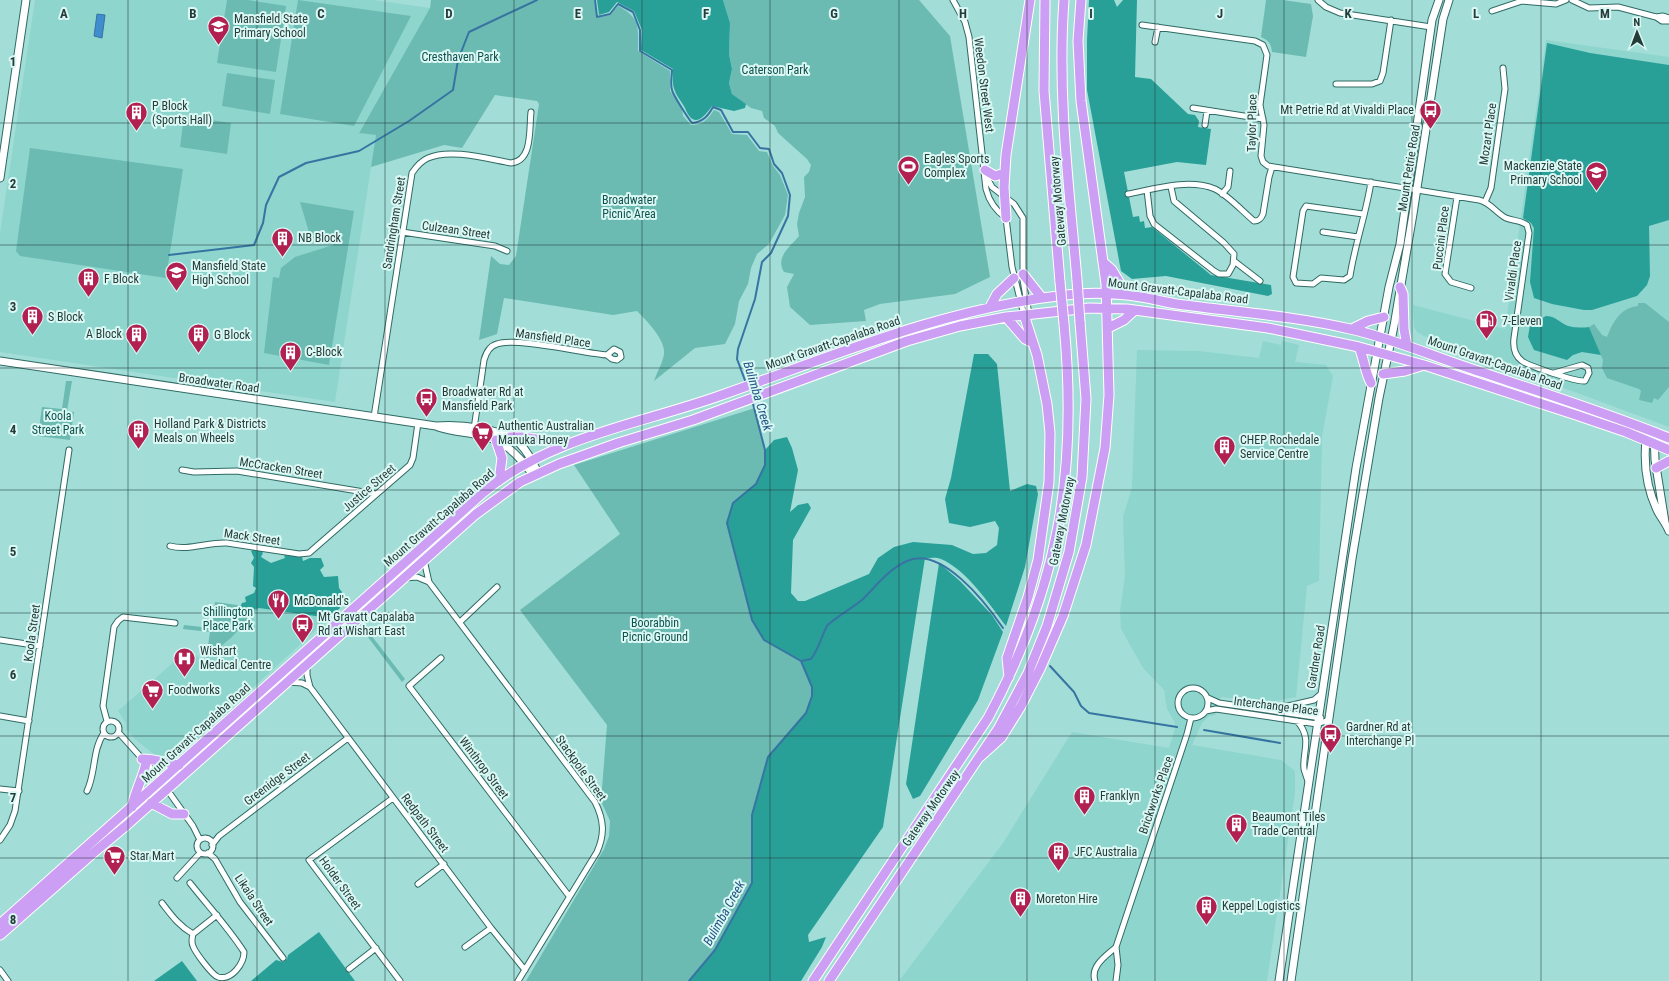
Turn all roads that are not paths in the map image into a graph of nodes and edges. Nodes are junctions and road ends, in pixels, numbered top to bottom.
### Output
1 (26, 0) edge
2 (953, 0) edge
3 (1030, 0) edge
4 (1045, 0) edge
5 (1064, 0) edge
6 (1081, 0) edge
7 (1318, 0) edge
8 (1439, 0) edge
9 (1449, 0) edge
10 (1566, 0) edge
11 (1572, 0) edge
12 (1492, 12) dead end
13 (1391, 20) junction
14 (1669, 20) edge
15 (1142, 25) dead end
16 (1431, 27) junction
17 (1158, 28) junction
18 (1155, 42) dead end
19 (1503, 68) dead end
20 (1336, 84) dead end
21 (1192, 108) dead end
22 (1207, 111) junction
23 (531, 112) dead end
24 (1263, 119) junction
25 (1205, 125) dead end
26 (2, 149) edge
27 (1272, 167) junction
28 (1230, 170) dead end
29 (985, 173) junction
30 (1004, 173) junction
31 (0, 178) edge
32 (1371, 182) junction
33 (1171, 187) junction
34 (1408, 188) junction
35 (1147, 190) junction
36 (1417, 190) junction
37 (1128, 194) dead end
38 (1222, 194) junction
39 (1456, 196) junction
40 (1004, 198) junction
41 (1485, 202) junction
42 (1363, 214) junction
43 (1006, 218) junction
44 (402, 232) junction
45 (1323, 232) dead end
46 (1358, 237) junction
47 (507, 251) dead end
48 (1234, 260) junction
49 (1104, 263) junction
50 (1023, 274) junction
51 (1014, 278) junction
52 (1260, 280) dead end
53 (1400, 287) junction
54 (1472, 288) dead end
55 (1106, 293) junction
56 (1127, 295) junction
57 (1042, 298) junction
58 (1024, 301) junction
59 (990, 307) junction
60 (1107, 308) junction
61 (1135, 310) junction
62 (1027, 314) junction
63 (1006, 317) junction
64 (1384, 317) junction
65 (1108, 328) junction
66 (1352, 329) junction
67 (1380, 337) junction
68 (1391, 340) junction
69 (1033, 343) junction
70 (1359, 346) junction
71 (1407, 346) junction
72 (1377, 351) junction
73 (1388, 354) junction
74 (607, 355) dead end
75 (0, 361) edge
76 (1424, 365) junction
77 (1554, 373) junction
78 (1384, 374) junction
79 (1371, 383) junction
80 (374, 417) junction
81 (418, 423) junction
82 (474, 431) junction
83 (1651, 431) junction
84 (510, 437) junction
85 (1669, 438) edge
86 (496, 440) junction
87 (1650, 442) junction
88 (569, 444) junction
89 (70, 450) dead end
90 (1669, 450) edge
91 (1669, 461) edge
92 (528, 462) junction
93 (1656, 468) junction
94 (182, 470) dead end
95 (535, 474) junction
96 (499, 481) junction
97 (376, 494) junction
98 (1665, 522) junction
99 (1669, 531) edge
100 (170, 546) dead end
101 (309, 553) joint
102 (424, 560) junction
103 (402, 579) junction
104 (429, 582) junction
105 (497, 587) dead end
106 (460, 622) junction
107 (174, 623) dead end
108 (0, 640) edge
109 (40, 646) junction
110 (441, 658) dead end
111 (307, 664) junction
112 (1009, 678) junction
113 (287, 682) junction
114 (310, 687) junction
115 (1321, 694) junction
116 (1208, 698) junction
117 (1268, 709) junction
118 (1206, 711) junction
119 (0, 716) edge
120 (1191, 718) junction
121 (1317, 720) junction
122 (1329, 720) junction
123 (29, 721) junction
124 (107, 721) junction
125 (1297, 721) junction
126 (104, 733) junction
127 (118, 733) junction
128 (348, 738) junction
129 (980, 757) junction
130 (144, 761) junction
131 (179, 765) junction
132 (161, 781) junction
133 (1308, 782) junction
134 (0, 789) edge
135 (166, 790) junction
136 (19, 791) junction
137 (86, 791) dead end
138 (393, 798) junction
139 (151, 803) junction
140 (132, 807) junction
141 (184, 814) junction
142 (219, 836) junction
143 (202, 839) junction
144 (0, 840) edge
145 (212, 845) junction
146 (200, 853) junction
147 (208, 853) junction
148 (444, 864) junction
149 (178, 878) dead end
150 (190, 883) dead end
151 (418, 884) dead end
152 (569, 896) junction
153 (162, 903) dead end
154 (217, 915) junction
155 (0, 924) edge
156 (490, 928) junction
157 (193, 934) junction
158 (0, 935) edge
159 (465, 946) dead end
160 (1116, 947) junction
161 (376, 948) junction
162 (283, 958) dead end
163 (349, 968) dead end
164 (0, 970) edge
165 (525, 970) junction
166 (8, 981) edge
167 (400, 981) edge
168 (518, 981) edge
169 (813, 981) edge
170 (828, 981) edge
171 (1095, 981) edge
172 (1116, 981) edge
173 (1279, 981) edge
174 (1291, 981) edge

1 - 26 street
2 - 29 street, Weedon Street West
3 - 30 highway
4 - 112 highway, Gateway Motorway, bridge
5 - 129 highway, Gateway Motorway, bridge
6 - 49 highway
7 - 13 street
8 - 16 street, Mount Petrie Road
9 - 36 street, Mount Petrie Road
10 - 12 street
11 - 14 street
13 - 16 street
13 - 20 street
15 - 17 street, Taylor Place
16 - 34 street, Mount Petrie Road
17 - 18 street
17 - 24 street, Taylor Place
19 - 41 street, Mozart Place
21 - 22 street
22 - 24 street
22 - 25 street
23 - 44 street, Sandringham Street
24 - 27 street, Taylor Place
26 - 31 street
27 - 32 street
27 - 38 street
28 - 38 street
29 - 30 highway
29 - 40 street, Weedon Street West
29 - 43 street, Weedon Street West
30 - 40 highway
32 - 34 street
32 - 42 street
33 - 35 street
33 - 38 street
33 - 48 street
34 - 36 street, Vivaldi Place
34 - 64 street, Mount Petrie Road
35 - 37 street
35 - 48 street
36 - 39 street, Vivaldi Place
36 - 53 street, Mount Petrie Road
39 - 41 street, Vivaldi Place
39 - 54 street, Puccini Place
40 - 43 highway
40 - 50 street, Weedon Street West
41 - 77 street, Vivaldi Place
42 - 46 street
42 - 46 street
43 - 51 street, Weedon Street West
44 - 47 street, Culzean Street
44 - 80 street, Sandringham Street
45 - 46 street
48 - 52 street
49 - 55 highway
49 - 56 highway
50 - 57 highway
50 - 58 street, Weedon Street West
51 - 58 street, Weedon Street West
51 - 59 highway
53 - 68 street, Mount Petrie Road
53 - 71 highway
55 - 56 highway, Mount Gravatt-Capalaba Road
55 - 57 highway, Mount Gravatt-Capalaba Road
55 - 60 highway
56 - 66 highway, Mount Gravatt-Capalaba Road
57 - 58 highway, Mount Gravatt-Capalaba Road
58 - 59 highway, Mount Gravatt-Capalaba Road
58 - 62 street, Weedon Street West
59 - 88 highway, Mount Gravatt-Capalaba Road
60 - 61 highway, Mount Gravatt-Capalaba Road
60 - 62 highway, Mount Gravatt-Capalaba Road
60 - 65 highway
61 - 65 highway
61 - 70 highway, Mount Gravatt-Capalaba Road
62 - 63 highway, Mount Gravatt-Capalaba Road
62 - 69 highway
63 - 69 highway
63 - 95 highway, Mount Gravatt-Capalaba Road
64 - 66 highway
64 - 67 street, Mount Petrie Road
65 - 129 highway
66 - 67 highway, Mount Gravatt-Capalaba Road
67 - 68 highway, Mount Gravatt-Capalaba Road
67 - 72 street, Gardner Road
68 - 71 highway, Mount Gravatt-Capalaba Road
68 - 73 street, Gardner Road
69 - 112 highway
70 - 72 highway, Mount Gravatt-Capalaba Road
70 - 79 highway
71 - 83 highway, Mount Gravatt-Capalaba Road
72 - 73 highway, Mount Gravatt-Capalaba Road
72 - 79 street, Gardner Road
73 - 76 highway, Mount Gravatt-Capalaba Road
73 - 78 street, Gardner Road
74 - 82 street, Mansfield Place
75 - 80 street, Broadwater Road
76 - 78 highway
76 - 87 highway, Mount Gravatt-Capalaba Road
77 - 77 street, Vivaldi Place
78 - 122 street, Gardner Road
79 - 115 street, Gardner Road
80 - 81 street, Broadwater Road
81 - 82 street, Broadwater Road
81 - 97 street, Justice Street
82 - 84 street, Broadwater Road
82 - 86 street, Broadwater Road
83 - 85 highway, Mount Gravatt-Capalaba Road
83 - 87 street
84 - 88 highway
84 - 92 street, Broadwater Road
86 - 92 street, Broadwater Road
86 - 96 highway
87 - 90 highway, Mount Gravatt-Capalaba Road
87 - 93 street
87 - 98 street
88 - 92 highway, Mount Gravatt-Capalaba Road
89 - 109 street, Koola Street
91 - 93 highway
92 - 95 street, Broadwater Road
92 - 96 highway, Mount Gravatt-Capalaba Road
93 - 98 street
94 - 97 street, McCracken Street
95 - 102 highway, Mount Gravatt-Capalaba Road
96 - 131 highway, Mount Gravatt-Capalaba Road
97 - 101 street, Justice Street
98 - 99 street
100 - 101 street, Mack Street
102 - 103 highway, Mount Gravatt-Capalaba Road
102 - 104 street, Stackpole Street
103 - 104 street
103 - 111 highway, Mount Gravatt-Capalaba Road
104 - 106 street, Stackpole Street
105 - 106 street
106 - 152 street, Stackpole Street
107 - 124 street
108 - 109 street
109 - 123 street, Koola Street
110 - 152 street, Winthrop Street
111 - 113 highway, Mount Gravatt-Capalaba Road
111 - 114 street, Redpath Street
112 - 169 highway, Gateway Motorway
113 - 114 street
113 - 135 highway, Mount Gravatt-Capalaba Road
114 - 128 street, Redpath Street
115 - 117 street, Interchange Place
115 - 121 street, Gardner Road
116 - 117 street, Interchange Place
116 - 118 street
116 - 120 street, Interchange Place
117 - 121 street, Interchange Place
118 - 120 street, Interchange Place
118 - 125 street, Interchange Place
119 - 123 street
120 - 160 street, Brickworks Place
121 - 122 street, Interchange Place
121 - 125 street, Interchange Place
121 - 133 street, Gardner Road
122 - 174 street, Gardner Road
123 - 136 street, Koola Street
124 - 126 street
124 - 127 street
125 - 133 street
126 - 127 street
126 - 137 street
127 - 130 street
128 - 138 street, Redpath Street
128 - 142 street, Greenidge Street
129 - 170 highway, Gateway Motorway
130 - 131 highway
130 - 132 street
130 - 140 highway
131 - 132 highway, Mount Gravatt-Capalaba Road
132 - 135 street
132 - 140 highway, Mount Gravatt-Capalaba Road
133 - 173 street, Gardner Road
134 - 136 street
135 - 139 highway, Mount Gravatt-Capalaba Road
135 - 141 street
136 - 144 street, Koola Street
138 - 148 street, Redpath Street
138 - 161 street, Holder Street
139 - 141 highway
139 - 158 highway, Mount Gravatt-Capalaba Road
140 - 155 highway, Mount Gravatt-Capalaba Road
141 - 143 street
142 - 143 street, Greenidge Street
142 - 145 street, Greenidge Street
143 - 145 street
143 - 146 street
145 - 147 street
146 - 147 street
146 - 149 street
147 - 162 street, Likala Street
148 - 151 street
148 - 156 street, Redpath Street
150 - 154 street
152 - 165 street, Stackpole Street
153 - 157 street
154 - 157 street
154 - 157 street
156 - 159 street
156 - 165 street, Redpath Street
160 - 171 street, Brickworks Place
160 - 172 street, Brickworks Place
161 - 163 street
161 - 167 street, Holder Street
164 - 166 street
165 - 168 street, Stackpole Street

